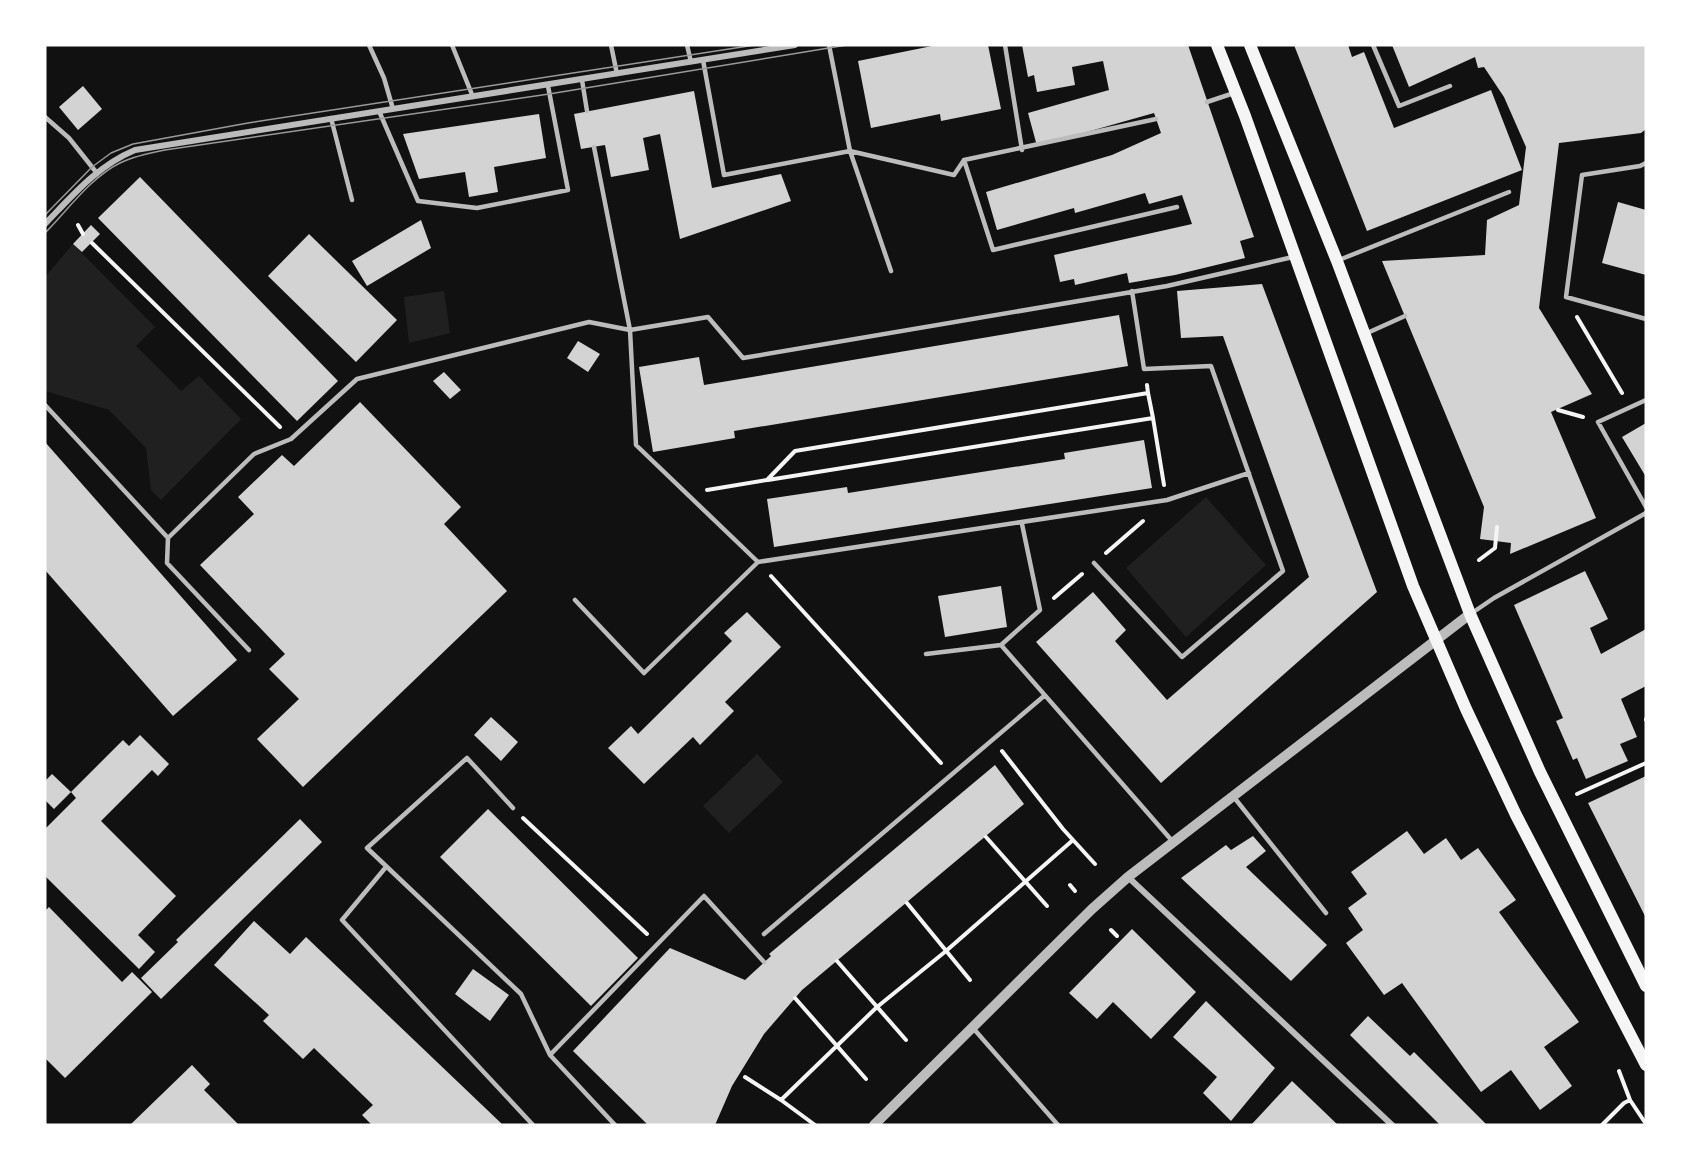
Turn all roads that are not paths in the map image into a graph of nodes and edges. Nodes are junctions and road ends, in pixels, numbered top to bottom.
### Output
1 (369, 45) edge
2 (452, 45) edge
3 (611, 45) edge
4 (687, 45) edge
5 (795, 45) edge
6 (829, 45) edge
7 (1005, 45) edge
8 (1217, 45) edge
9 (1250, 45) edge
10 (1373, 45) edge
11 (704, 60) junction
12 (691, 62) junction
13 (617, 74) junction
14 (582, 80) junction
15 (548, 86) junction
16 (1450, 86) dead end
17 (1236, 92) junction
18 (473, 97) junction
19 (1207, 102) dead end
20 (393, 109) junction
21 (379, 111) junction
22 (587, 111) dead end
23 (45, 117) edge
24 (331, 118) junction
25 (1156, 119) dead end
26 (594, 147) dead end
27 (1022, 150) junction
28 (850, 152) junction
29 (964, 160) junction
30 (1646, 163) edge
31 (96, 172) junction
32 (1509, 192) dead end
33 (352, 200) dead end
34 (1177, 207) dead end
35 (45, 224) edge
36 (1296, 256) junction
37 (1337, 261) junction
38 (891, 271) dead end
39 (1132, 291) junction
40 (1405, 316) dead end
41 (1646, 319) edge
42 (630, 330) junction
43 (1365, 334) junction
44 (1646, 400) edge
45 (45, 405) edge
46 (1250, 473) junction
47 (1646, 507) edge
48 (1646, 513) edge
49 (1022, 524) junction
50 (168, 538) junction
51 (758, 562) junction
52 (1094, 563) dead end
53 (575, 600) dead end
54 (1470, 615) junction
55 (1436, 639) junction
56 (1001, 645) junction
57 (249, 650) dead end
58 (926, 654) dead end
59 (1044, 696) junction
60 (1233, 796) junction
61 (513, 808) road end
62 (1174, 843) junction
63 (386, 867) junction
64 (1128, 877) junction
65 (1326, 913) dead end
66 (764, 934) dead end
67 (764, 962) dead end
68 (1646, 986) edge
69 (973, 1028) junction
70 (550, 1055) junction
71 (1646, 1065) edge
72 (534, 1125) edge
73 (615, 1125) edge
74 (874, 1125) edge
75 (1058, 1125) edge
76 (1392, 1125) edge

1 - 20 lane
2 - 18 lane
3 - 13 lane
4 - 12 lane
5 - 11 street
6 - 28 lane
7 - 27 lane
8 - 17 main road
9 - 37 main road
10 - 16 lane
11 - 12 street
11 - 28 lane
12 - 13 street
13 - 14 street
14 - 15 street
14 - 22 lane
15 - 18 street
15 - 21 lane
17 - 19 lane
17 - 36 main road
18 - 20 street
20 - 21 street
21 - 24 street
23 - 31 lane
24 - 31 street
24 - 33 lane
25 - 27 lane
26 - 42 lane
27 - 29 lane
28 - 29 lane
28 - 38 lane
29 - 34 lane
30 - 41 lane
31 - 35 street
32 - 37 lane
36 - 39 lane
36 - 55 main road
37 - 43 main road
39 - 42 lane
39 - 46 lane
40 - 43 lane
42 - 50 lane
42 - 51 lane
43 - 54 main road
44 - 47 lane
45 - 50 lane
46 - 49 lane
46 - 52 lane
48 - 54 lane
49 - 51 lane
49 - 56 lane
50 - 57 lane
51 - 53 lane
54 - 55 street
54 - 68 main road
55 - 60 street
55 - 71 main road
56 - 58 lane
56 - 59 lane
59 - 62 lane
59 - 66 lane
60 - 62 street
60 - 65 lane
61 - 63 lane
62 - 64 street
63 - 70 lane
63 - 72 lane
64 - 69 street
64 - 76 street
67 - 70 lane
69 - 74 street
69 - 75 lane
70 - 73 lane

